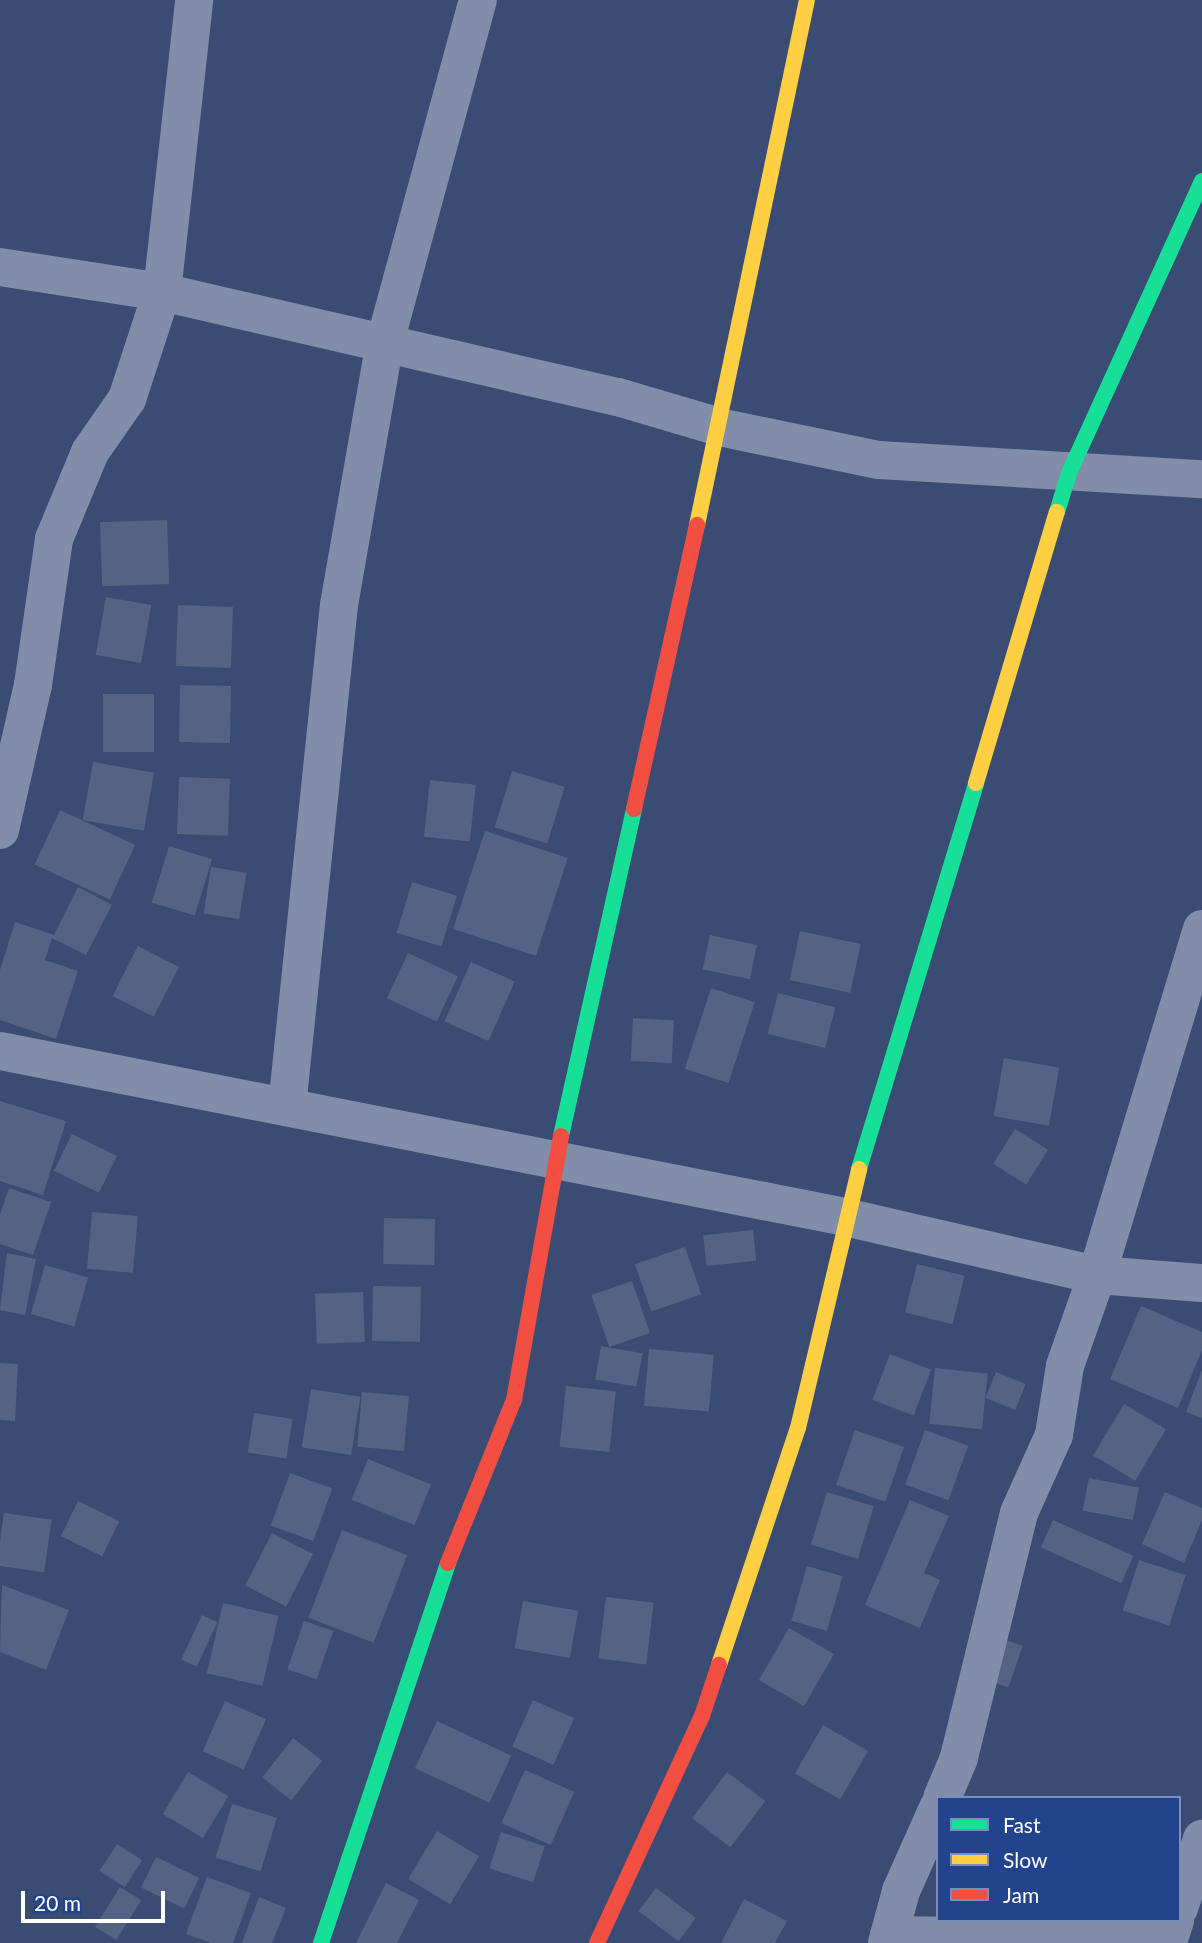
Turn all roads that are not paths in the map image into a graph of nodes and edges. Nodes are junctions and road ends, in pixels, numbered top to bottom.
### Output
1 (194, 0) edge
2 (478, 0) edge
3 (807, 0) edge
4 (1202, 181) edge
5 (0, 267) edge
6 (162, 292) junction
7 (385, 342) junction
8 (719, 427) junction
9 (1069, 474) junction
10 (1202, 479) edge
11 (0, 830) edge
12 (1202, 929) edge
13 (0, 1051) edge
14 (288, 1107) junction
15 (556, 1159) junction
16 (845, 1217) junction
17 (1097, 1275) junction
18 (1202, 1283) edge
19 (943, 1796) edge
20 (936, 1812) edge
21 (1202, 1839) edge
22 (1181, 1902) edge
23 (1174, 1922) edge
24 (888, 1939) edge
25 (321, 1943) edge
26 (597, 1943) edge

1 - 6 street
2 - 7 street
3 - 8 street
4 - 9 street
5 - 6 street
6 - 7 street
6 - 11 street
7 - 8 street
7 - 14 street
8 - 9 street
8 - 15 street
9 - 10 street
9 - 16 street
12 - 17 street
13 - 14 street
14 - 15 street
15 - 16 street
15 - 25 street
16 - 17 street
16 - 26 street
17 - 18 street
17 - 19 street
20 - 24 street
21 - 22 street
23 - 24 street

